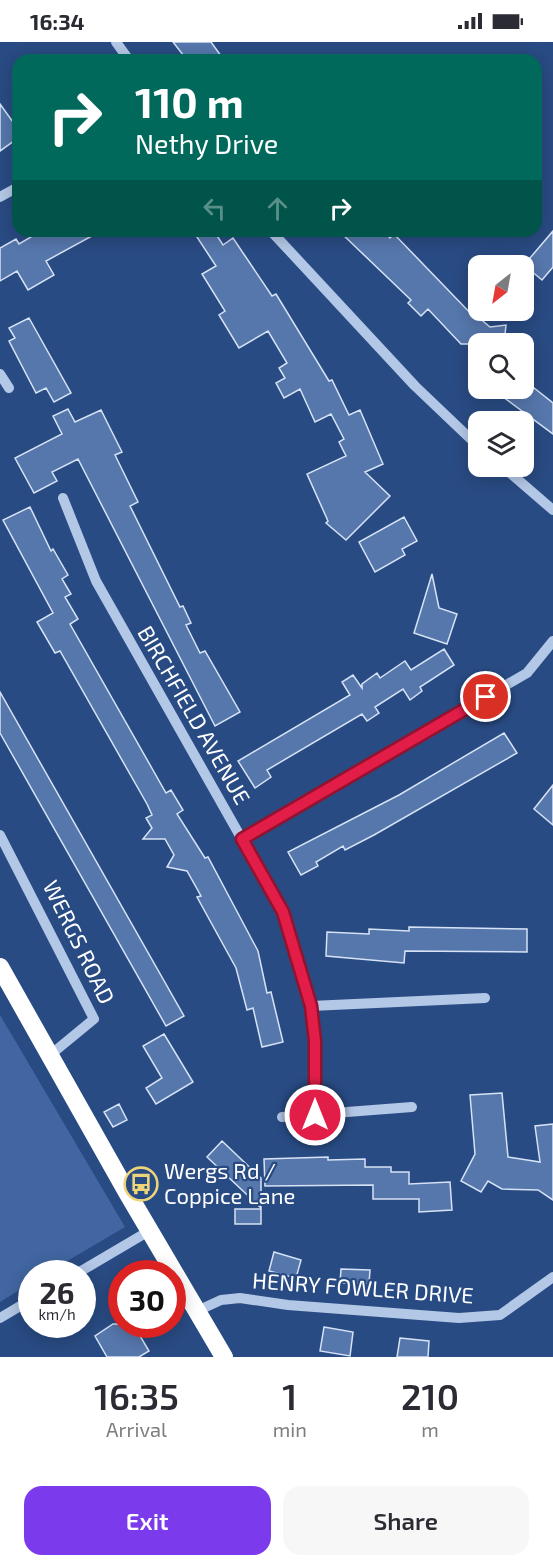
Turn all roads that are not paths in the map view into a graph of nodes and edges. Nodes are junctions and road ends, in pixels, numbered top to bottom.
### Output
1 (277, 237) edge
2 (0, 374) edge
3 (9, 388) dead end
4 (468, 436) edge
5 (515, 477) edge
6 (63, 498) dead end
7 (553, 510) edge
8 (553, 641) edge
9 (0, 835) edge
10 (242, 839) junction
11 (0, 967) edge
12 (485, 998) dead end
13 (311, 1006) junction
14 (49, 1056) junction
15 (412, 1107) dead end
16 (315, 1115) junction
17 (282, 1117) dead end
18 (149, 1231) junction
19 (96, 1262) edge
20 (553, 1277) edge
21 (18, 1307) edge
22 (196, 1311) junction
23 (0, 1318) edge
24 (224, 1357) edge

1 - 4 street
2 - 3 street
5 - 7 street
6 - 10 street, BIRCHFIELD AVENUE
8 - 10 street
9 - 14 street, WERGS ROAD
10 - 13 street, BIRCHFIELD AVENUE
11 - 14 highway
12 - 13 street
13 - 16 street, BIRCHFIELD AVENUE
14 - 18 highway
15 - 16 street
16 - 17 street
18 - 19 street
18 - 22 highway
20 - 22 street, HENRY FOWLER DRIVE
21 - 23 street
22 - 24 highway

